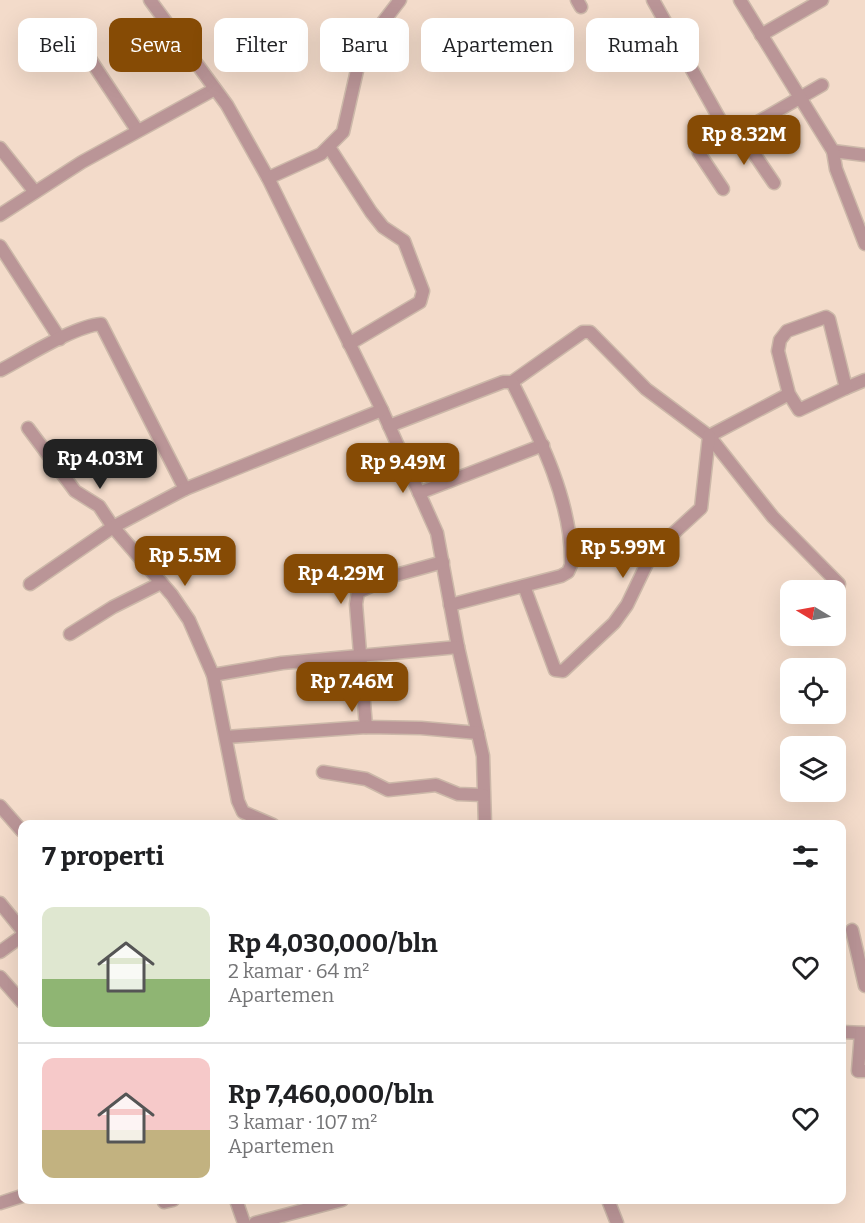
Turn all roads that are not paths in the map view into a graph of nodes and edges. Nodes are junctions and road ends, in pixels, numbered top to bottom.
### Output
1 (150, 0) edge
2 (400, 0) edge
3 (653, 0) edge
4 (740, 0) edge
5 (822, 0) edge
6 (761, 35) junction
7 (97, 70) edge
8 (822, 85) dead end
9 (215, 89) junction
10 (798, 97) junction
11 (137, 130) junction
12 (734, 133) junction
13 (329, 147) junction
14 (0, 148) edge
15 (833, 151) junction
16 (865, 154) edge
17 (268, 178) junction
18 (774, 183) dead end
19 (723, 189) dead end
20 (35, 192) junction
21 (0, 215) edge
22 (865, 244) edge
23 (0, 246) edge
24 (60, 339) junction
25 (349, 344) junction
26 (1, 370) edge
27 (865, 380) edge
28 (512, 382) junction
29 (846, 388) junction
30 (789, 394) junction
31 (382, 410) junction
32 (389, 426) junction
33 (28, 428) dead end
34 (709, 436) junction
35 (543, 445) junction
36 (186, 489) junction
37 (419, 493) junction
38 (113, 527) junction
39 (443, 562) junction
40 (835, 580) edge
41 (161, 583) junction
42 (30, 584) dead end
43 (524, 586) junction
44 (450, 605) junction
45 (70, 634) dead end
46 (458, 647) junction
47 (362, 656) junction
48 (213, 675) junction
49 (366, 727) junction
50 (478, 733) junction
51 (226, 737) junction
52 (323, 772) dead end
53 (483, 795) junction
54 (0, 807) edge
55 (261, 820) edge
56 (485, 820) edge
57 (18, 827) edge
58 (0, 903) edge
59 (18, 925) edge
60 (852, 930) dead end
61 (18, 939) edge
62 (0, 952) edge
63 (0, 977) edge
64 (865, 986) edge
65 (18, 997) edge
66 (846, 1032) edge
67 (863, 1033) edge
68 (865, 1071) edge
69 (18, 1197) edge
70 (0, 1203) edge
71 (238, 1204) edge
72 (327, 1204) edge
73 (610, 1204) edge
74 (244, 1223) edge
75 (255, 1223) edge
76 (617, 1223) edge

1 - 9 street
2 - 13 street
3 - 12 street
4 - 6 street
5 - 6 street
6 - 10 street
7 - 11 street
8 - 10 street
9 - 11 street
9 - 17 street
10 - 12 street
10 - 15 street
11 - 20 street
12 - 18 street
12 - 19 street
13 - 17 street
13 - 25 street
14 - 20 street
15 - 16 street
15 - 22 street
17 - 25 street
20 - 21 street
23 - 24 street
24 - 26 street
24 - 36 street
25 - 31 street
27 - 29 street
28 - 32 street
28 - 34 street
28 - 35 street
29 - 30 street
29 - 30 street
30 - 34 street
31 - 32 street
31 - 36 street
32 - 37 street
33 - 38 street
34 - 40 street
34 - 43 street
35 - 37 street
35 - 43 street
36 - 38 street
37 - 39 street
38 - 41 street
38 - 42 street
39 - 44 street
39 - 47 street
41 - 45 street
41 - 48 street
43 - 44 street
44 - 46 street
46 - 47 street
46 - 50 street
47 - 48 street
47 - 49 street
48 - 51 street
49 - 50 street
49 - 51 street
50 - 53 street
51 - 55 street
52 - 53 street
53 - 56 street
54 - 57 street
58 - 59 street
60 - 64 street
61 - 62 street
63 - 65 street
66 - 67 street
67 - 68 street
69 - 70 street
71 - 74 street
72 - 75 street
73 - 76 street

